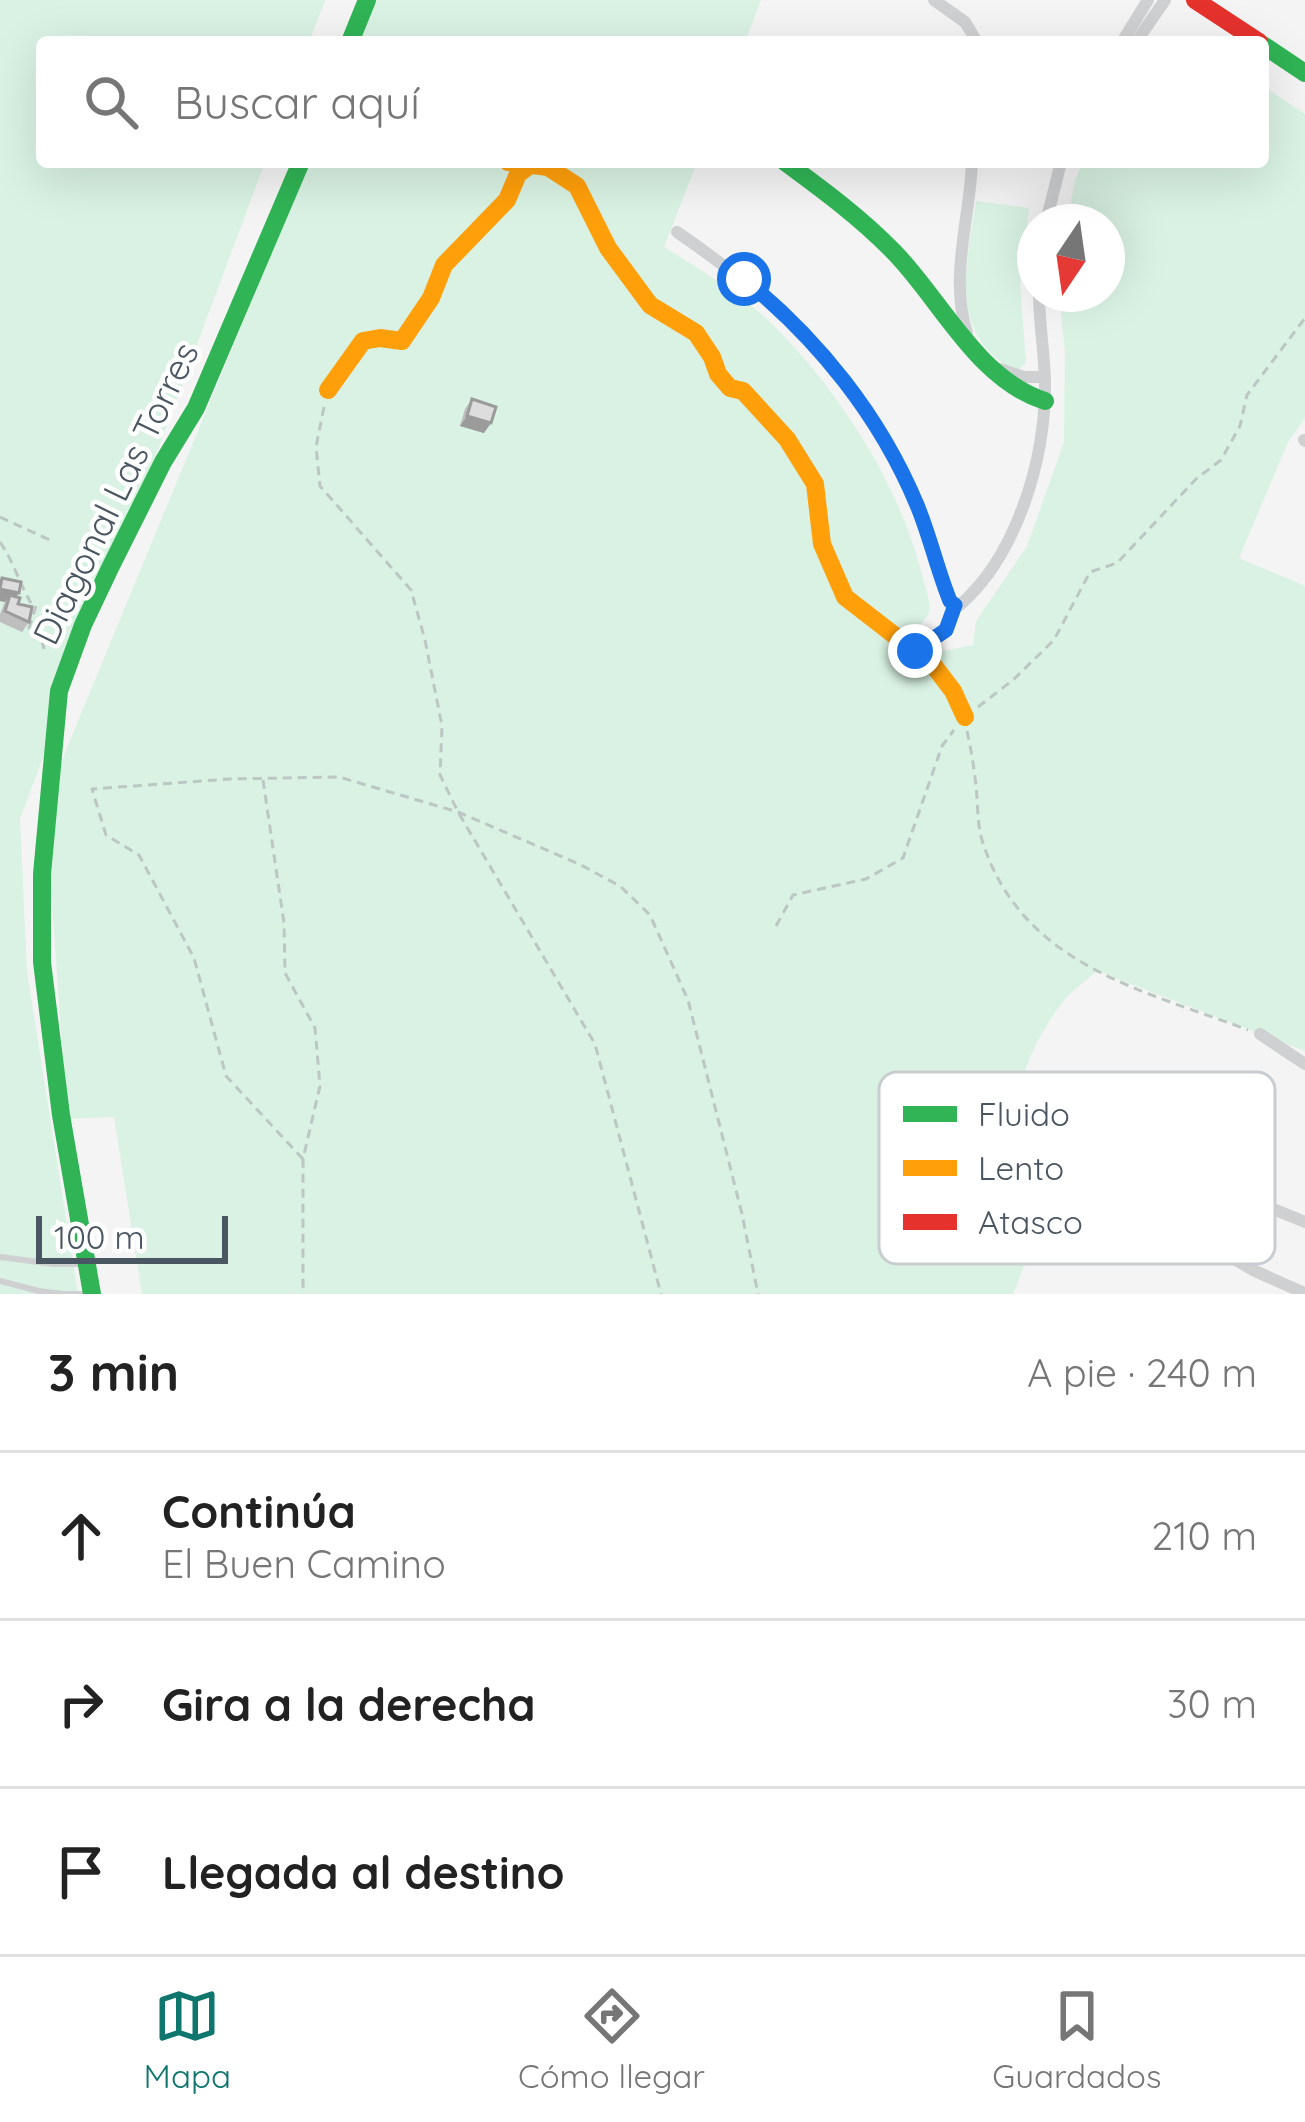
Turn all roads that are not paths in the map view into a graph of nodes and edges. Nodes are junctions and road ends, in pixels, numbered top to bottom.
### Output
1 (367, 0) edge
2 (934, 0) edge
3 (1196, 0) edge
4 (1160, 4) edge
5 (352, 36) edge
6 (974, 36) edge
7 (1127, 36) edge
8 (1140, 36) edge
9 (1249, 36) edge
10 (1269, 48) edge
11 (1301, 63) edge
12 (298, 168) edge
13 (526, 168) edge
14 (550, 168) edge
15 (792, 168) edge
16 (971, 168) edge
17 (1060, 168) edge
18 (1050, 204) edge
19 (676, 232) dead end
20 (958, 291) junction
21 (934, 298) junction
22 (1040, 312) edge
23 (971, 345) junction
24 (990, 364) junction
25 (1045, 377) junction
26 (328, 390) road end
27 (1045, 401) junction
28 (955, 605) junction
29 (915, 651) junction
30 (965, 717) road end
31 (1260, 1034) road end
32 (1305, 1064) edge
33 (1275, 1210) edge
34 (1305, 1222) edge
35 (0, 1257) edge
36 (87, 1264) junction
37 (1243, 1264) edge
38 (0, 1281) edge
39 (1302, 1290) edge
40 (64, 1294) edge
41 (92, 1294) edge

1 - 5 street
2 - 6 street
3 - 9 street
4 - 7 street
4 - 8 street
10 - 11 street
12 - 36 street, Diagonal Las Torres
13 - 26 street
14 - 29 street
15 - 21 street
16 - 20 street
17 - 18 street
19 - 28 street
20 - 21 street
20 - 23 street
21 - 23 street
22 - 25 street
23 - 24 street
24 - 25 street
24 - 27 street
25 - 27 street
27 - 28 street
28 - 29 street
29 - 30 street
31 - 32 street
33 - 34 street
35 - 36 lane
36 - 41 street, Diagonal Las Torres
37 - 39 street
38 - 40 lane
40 - 41 lane

